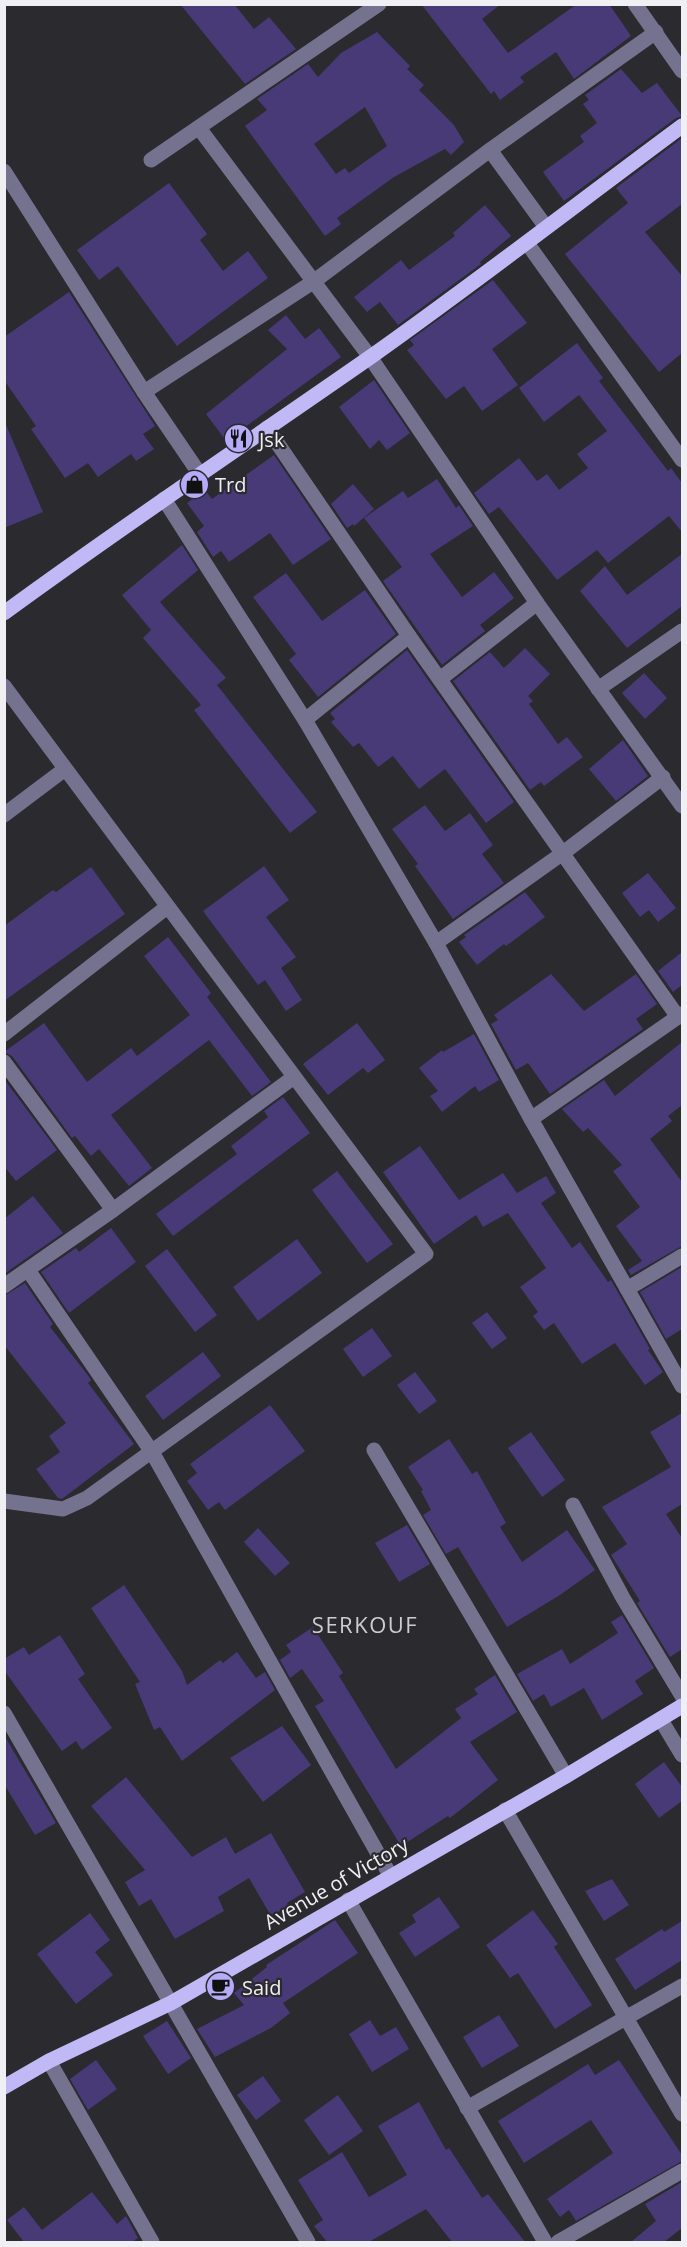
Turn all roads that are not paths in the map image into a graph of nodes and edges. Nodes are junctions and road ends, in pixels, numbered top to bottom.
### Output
1 (379, 4) edge
2 (635, 4) edge
3 (656, 32) junction
4 (682, 71) edge
5 (682, 126) edge
6 (199, 128) junction
7 (490, 150) junction
8 (152, 160) dead end
9 (4, 171) edge
10 (546, 227) junction
11 (527, 243) junction
12 (314, 282) junction
13 (370, 357) junction
14 (144, 392) junction
15 (267, 428) junction
16 (682, 460) edge
17 (200, 473) junction
18 (164, 499) junction
19 (537, 603) junction
20 (4, 613) edge
21 (682, 632) edge
22 (409, 636) junction
23 (440, 679) junction
24 (4, 686) edge
25 (598, 689) junction
26 (304, 720) junction
27 (65, 769) junction
28 (663, 777) junction
29 (682, 806) edge
30 (4, 814) edge
31 (563, 853) junction
32 (167, 907) junction
33 (436, 943) junction
34 (680, 1016) edge
35 (4, 1034) edge
36 (4, 1062) edge
37 (294, 1077) junction
38 (531, 1119) junction
39 (113, 1210) junction
40 (682, 1256) edge
41 (28, 1270) junction
42 (4, 1286) edge
43 (627, 1289) junction
44 (682, 1386) edge
45 (374, 1449) dead end
46 (152, 1452) junction
47 (4, 1501) edge
48 (573, 1505) dead end
49 (682, 1696) edge
50 (682, 1706) edge
51 (4, 1713) edge
52 (661, 1720) junction
53 (682, 1755) edge
54 (566, 1776) junction
55 (505, 1810) junction
56 (390, 1875) junction
57 (348, 1900) junction
58 (682, 1986) edge
59 (171, 2003) junction
60 (628, 2018) junction
61 (49, 2061) junction
62 (4, 2087) edge
63 (468, 2108) junction
64 (682, 2114) edge
65 (682, 2171) edge
66 (152, 2242) edge
67 (308, 2242) edge
68 (545, 2242) edge
69 (558, 2242) edge

1 - 6 street
2 - 3 street
3 - 4 street
3 - 7 street
5 - 10 main road
6 - 8 street
6 - 12 street
7 - 10 street
7 - 12 street
9 - 14 street
10 - 11 main road
11 - 13 main road
11 - 16 street
12 - 13 street
12 - 14 street
13 - 15 main road
13 - 19 street
14 - 17 street
15 - 17 main road
15 - 22 street
17 - 18 main road
18 - 20 main road
18 - 26 street
19 - 23 street
19 - 25 street
21 - 25 street
22 - 23 street
22 - 26 street
23 - 31 street
24 - 27 street
25 - 28 street
26 - 33 street
27 - 30 street
27 - 32 street
28 - 29 street
28 - 31 street
31 - 33 street
31 - 34 street
32 - 35 street
32 - 37 street
33 - 38 street
34 - 38 street
36 - 39 street
37 - 39 street
37 - 46 street
38 - 43 street
39 - 41 street
40 - 43 street
41 - 42 street
41 - 46 street
43 - 44 street
45 - 54 street
46 - 47 street
46 - 56 street
48 - 49 street
50 - 52 main road, Avenue of Victory
51 - 59 street
52 - 53 street
52 - 54 main road, Avenue of Victory
54 - 55 main road, Avenue of Victory
55 - 56 main road, Avenue of Victory
55 - 60 street
56 - 57 main road, Avenue of Victory
57 - 59 main road, Avenue of Victory
57 - 63 street
58 - 60 street
59 - 61 main road, Avenue of Victory
59 - 67 street
60 - 63 street
60 - 64 street
61 - 62 main road, Avenue of Victory
61 - 66 street
63 - 68 street
65 - 69 street

